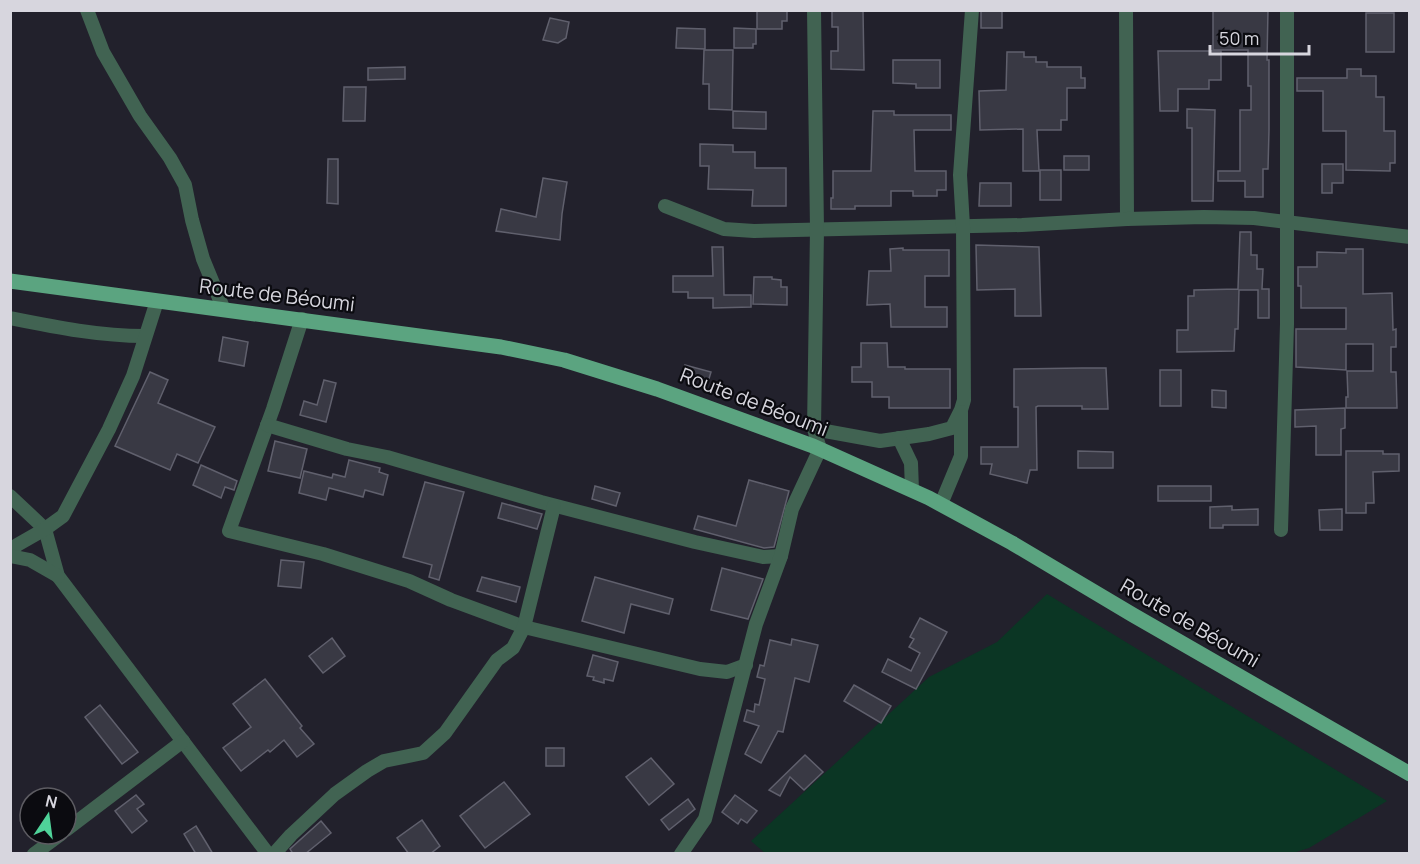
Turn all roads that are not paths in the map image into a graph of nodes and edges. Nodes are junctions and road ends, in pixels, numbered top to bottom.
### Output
1 (87, 10) edge
2 (814, 10) edge
3 (972, 10) edge
4 (1126, 10) edge
5 (1287, 10) edge
6 (665, 206) dead end
7 (1127, 219) junction
8 (1286, 222) junction
9 (963, 226) junction
10 (817, 230) junction
11 (1410, 237) edge
12 (10, 281) edge
13 (156, 301) junction
14 (224, 310) junction
15 (10, 318) edge
16 (302, 319) junction
17 (145, 336) junction
18 (961, 410) junction
19 (267, 425) junction
20 (814, 429) junction
21 (899, 438) junction
22 (820, 449) junction
23 (912, 490) junction
24 (10, 496) edge
25 (940, 504) junction
26 (554, 506) junction
27 (45, 529) junction
28 (1281, 530) dead end
29 (10, 555) edge
30 (781, 556) junction
31 (58, 576) junction
32 (524, 627) junction
33 (746, 665) junction
34 (183, 741) junction
35 (1410, 774) edge
36 (78, 821) edge
37 (268, 854) edge
38 (274, 854) edge
39 (681, 854) edge

1 - 14 street
2 - 10 street
3 - 9 street
4 - 7 street
5 - 8 street
6 - 10 street
7 - 8 street
7 - 9 street
8 - 11 street
8 - 28 street
9 - 10 street
9 - 18 street
10 - 20 street
12 - 13 main road, Route de Béoumi
13 - 14 main road, Route de Béoumi
13 - 17 street
14 - 16 main road, Route de Béoumi
15 - 17 street
16 - 19 street
16 - 22 main road, Route de Béoumi
17 - 27 street
18 - 21 street
18 - 25 street
19 - 26 street
19 - 32 street
20 - 21 street
20 - 22 street
21 - 23 street
22 - 23 main road, Route de Béoumi
22 - 30 street
23 - 25 main road, Route de Béoumi
24 - 27 street
25 - 35 main road, Route de Béoumi
26 - 30 street
26 - 32 street
27 - 29 street
27 - 31 street
29 - 31 street
30 - 33 street
31 - 34 street
32 - 33 street
32 - 38 street
33 - 39 street
34 - 36 street
34 - 37 street

